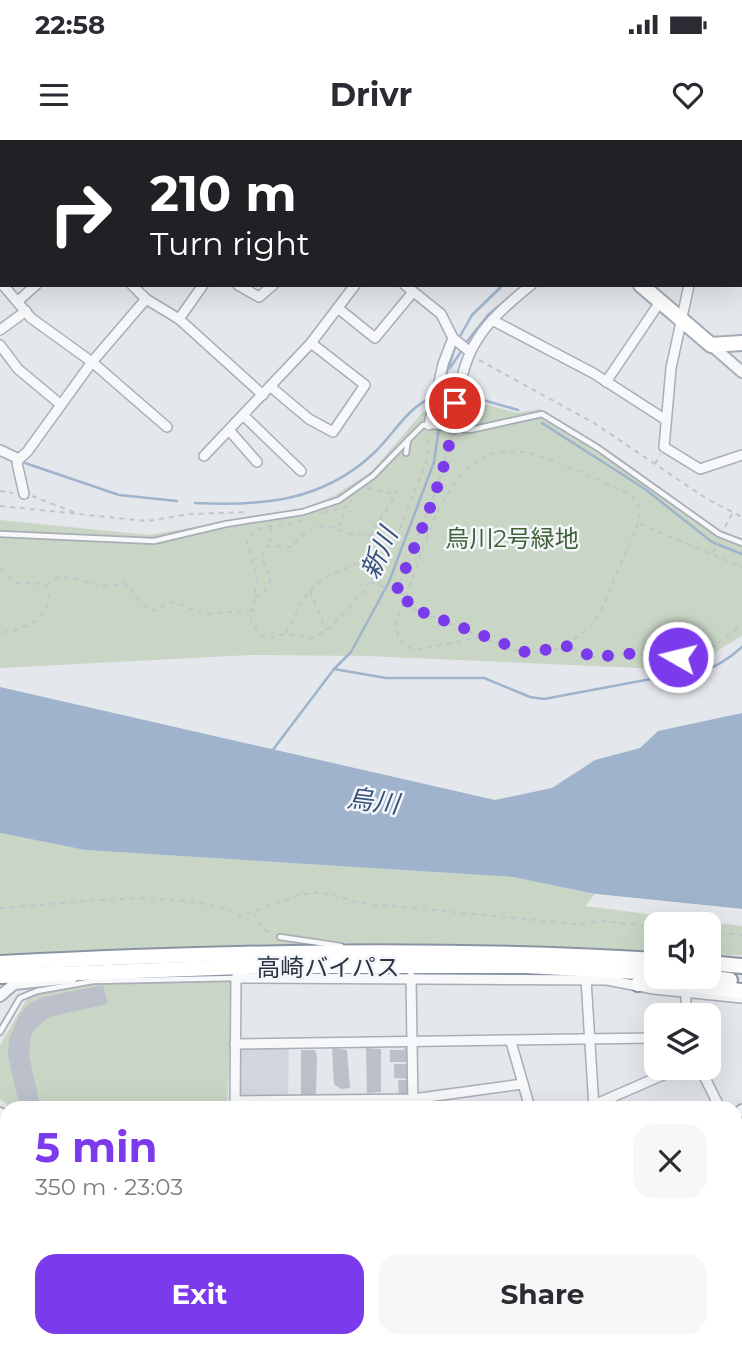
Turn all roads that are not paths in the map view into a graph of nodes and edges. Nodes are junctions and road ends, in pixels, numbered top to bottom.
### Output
1 (5, 287) edge
2 (34, 287) edge
3 (134, 287) edge
4 (202, 287) edge
5 (241, 287) edge
6 (270, 287) edge
7 (354, 287) edge
8 (407, 287) edge
9 (529, 287) edge
10 (643, 287) edge
11 (689, 287) edge
12 (413, 292) junction
13 (146, 299) junction
14 (18, 302) junction
15 (660, 302) junction
16 (339, 309) junction
17 (26, 311) junction
18 (179, 319) junction
19 (492, 320) junction
20 (681, 320) junction
21 (0, 330) edge
22 (453, 338) junction
23 (311, 343) junction
24 (742, 343) edge
25 (0, 345) edge
26 (711, 345) junction
27 (469, 351) junction
28 (92, 362) junction
29 (742, 372) edge
30 (606, 382) junction
31 (271, 387) junction
32 (263, 395) junction
33 (60, 404) junction
34 (243, 415) junction
35 (666, 419) junction
36 (431, 426) junction
37 (167, 427) dead end
38 (451, 429) junction
39 (229, 430) junction
40 (408, 440) junction
41 (0, 450) edge
42 (406, 453) dead end
43 (742, 455) edge
44 (204, 456) dead end
45 (19, 458) junction
46 (257, 462) dead end
47 (301, 471) dead end
48 (24, 494) road end
49 (0, 534) edge
50 (742, 543) edge
51 (280, 937) road end
52 (348, 953) junction
53 (644, 960) edge
54 (0, 963) edge
55 (721, 964) edge
56 (742, 966) edge
57 (94, 971) junction
58 (644, 972) edge
59 (0, 976) edge
60 (411, 977) junction
61 (236, 978) junction
62 (586, 979) junction
63 (721, 979) edge
64 (742, 981) edge
65 (638, 984) junction
66 (742, 990) edge
67 (687, 994) junction
68 (0, 996) edge
69 (742, 998) edge
70 (687, 1003) edge
71 (0, 1032) edge
72 (644, 1039) edge
73 (588, 1041) junction
74 (511, 1042) junction
75 (413, 1043) junction
76 (235, 1044) junction
77 (652, 1080) edge
78 (706, 1080) edge
79 (523, 1084) junction
80 (235, 1101) edge
81 (413, 1101) edge
82 (425, 1101) edge
83 (528, 1101) edge
84 (592, 1101) edge
85 (605, 1101) edge
86 (716, 1101) edge

1 - 14 street
2 - 14 street
3 - 13 street
4 - 18 street
5 - 6 street
7 - 16 street
8 - 12 street
9 - 19 street
10 - 15 main road
11 - 20 street
12 - 16 street
12 - 22 street
13 - 18 street
13 - 28 street
14 - 17 street
15 - 20 main road
15 - 30 street
16 - 23 street
17 - 21 street
17 - 28 street
18 - 32 street
19 - 27 street
19 - 30 street
20 - 26 main road
20 - 35 street
22 - 27 street
22 - 36 street
23 - 31 street
23 - 31 street
24 - 26 main road
25 - 33 street
26 - 29 street
27 - 38 street
28 - 33 street
28 - 37 street
30 - 35 street
31 - 32 street
32 - 34 street
33 - 45 street
34 - 39 street
34 - 47 street
35 - 43 street
36 - 38 lane
36 - 40 lane
38 - 50 lane
39 - 44 street
39 - 46 street
40 - 42 lane
40 - 49 lane
41 - 45 street
45 - 48 street
51 - 52 lane
52 - 53 main road, 高崎バイパス
52 - 54 main road, 高崎バイパス
55 - 56 main road
57 - 58 main road, 高崎バイパス
57 - 59 main road, 高崎バイパス
57 - 68 street
60 - 61 street
60 - 62 street
60 - 75 street
61 - 71 lane
61 - 76 street
62 - 65 street
62 - 73 street
63 - 64 main road
65 - 66 main road
65 - 67 street
67 - 69 street
67 - 70 street
72 - 73 street
73 - 74 street
73 - 84 street
74 - 75 street
74 - 79 street
75 - 76 street
75 - 81 street
76 - 80 street
77 - 85 street
78 - 86 street
79 - 82 street
79 - 83 street

